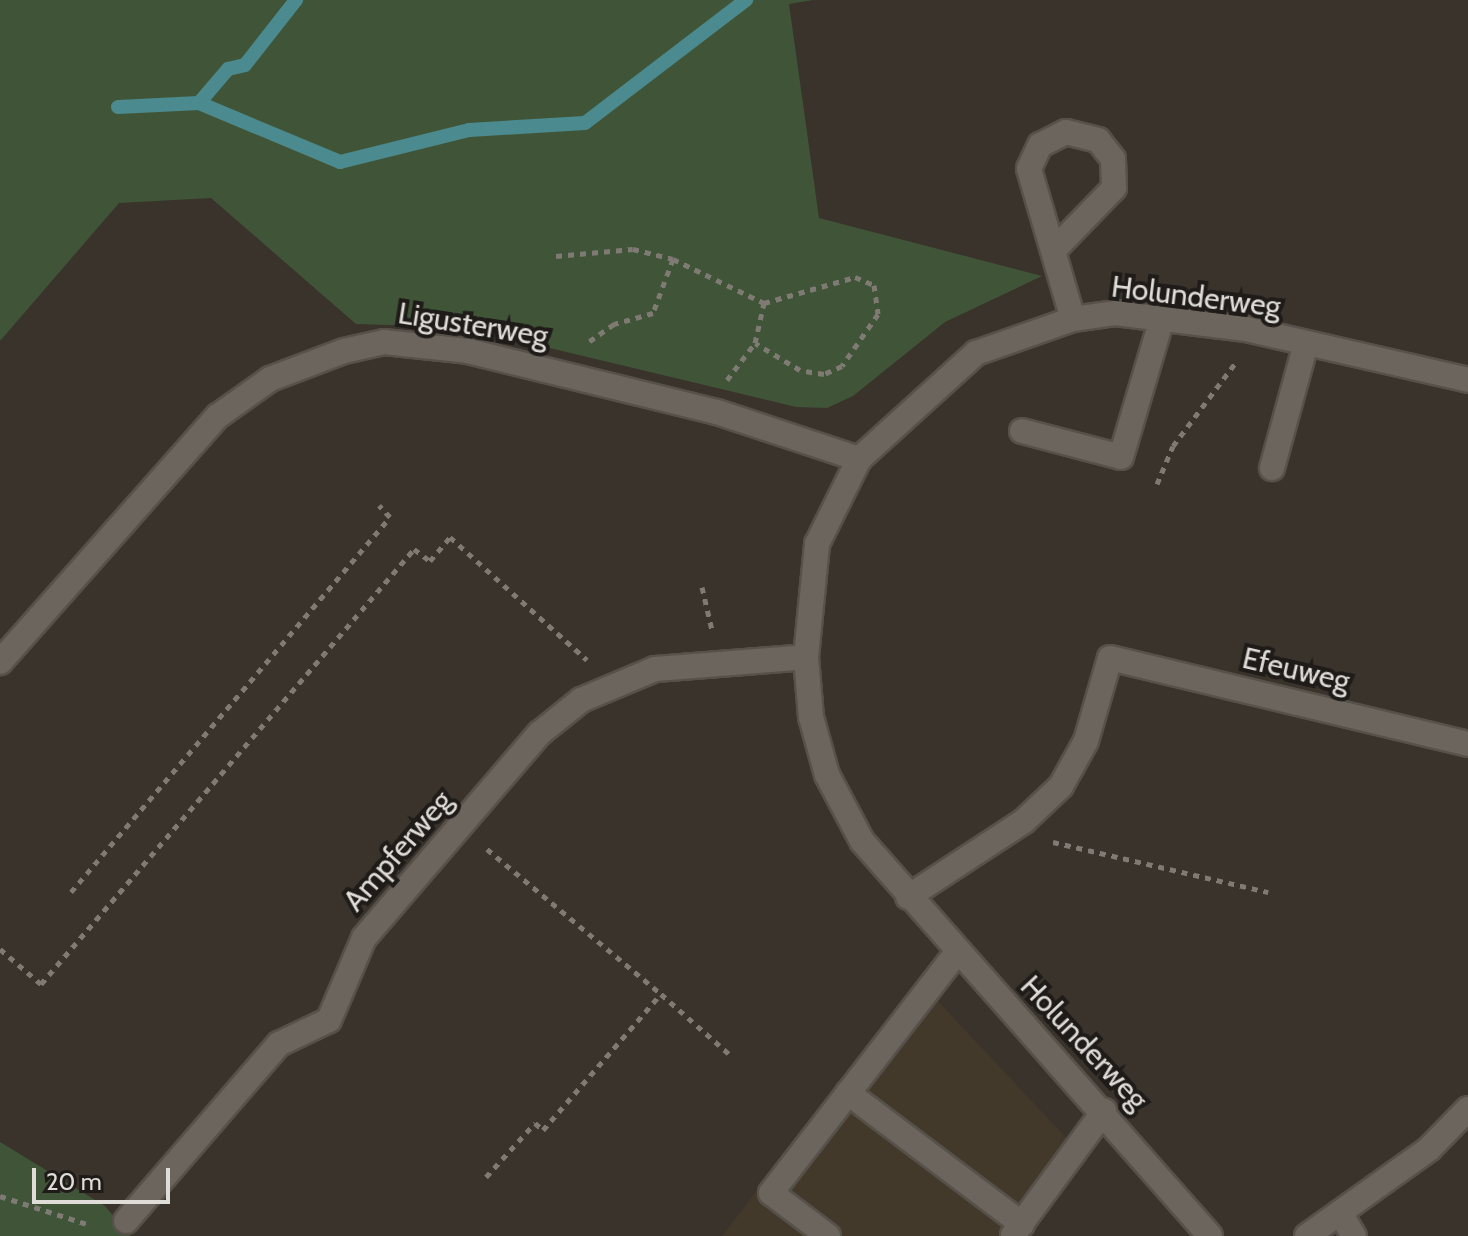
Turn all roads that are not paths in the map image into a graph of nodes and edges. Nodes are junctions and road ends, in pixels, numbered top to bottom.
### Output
1 (1054, 250) junction
2 (1073, 319) junction
3 (1162, 319) junction
4 (1306, 344) junction
5 (1468, 380) edge
6 (1022, 431) dead end
7 (859, 459) junction
8 (1272, 468) dead end
9 (806, 657) junction
10 (0, 662) edge
11 (1468, 744) edge
12 (908, 897) junction
13 (956, 954) junction
14 (848, 1093) junction
15 (1468, 1109) edge
16 (1104, 1111) junction
17 (1340, 1213) junction
18 (126, 1221) road end
19 (1017, 1230) edge
20 (828, 1236) edge
21 (1210, 1236) edge
22 (1307, 1236) edge
23 (1354, 1236) edge

1 - 1 street
1 - 2 street
2 - 3 street, Holunderweg
2 - 7 street, Holunderweg
3 - 4 street, Holunderweg
3 - 6 street
4 - 5 street, Holunderweg
4 - 8 street
7 - 9 street, Holunderweg
7 - 10 street, Ligusterweg
9 - 12 street, Holunderweg
9 - 18 street, Ampferweg
11 - 12 street, Efeuweg
12 - 13 street, Holunderweg
13 - 14 street
13 - 16 street, Holunderweg
14 - 19 street
14 - 20 street
15 - 17 street
16 - 19 street
16 - 21 street, Holunderweg
17 - 22 street
17 - 23 street

